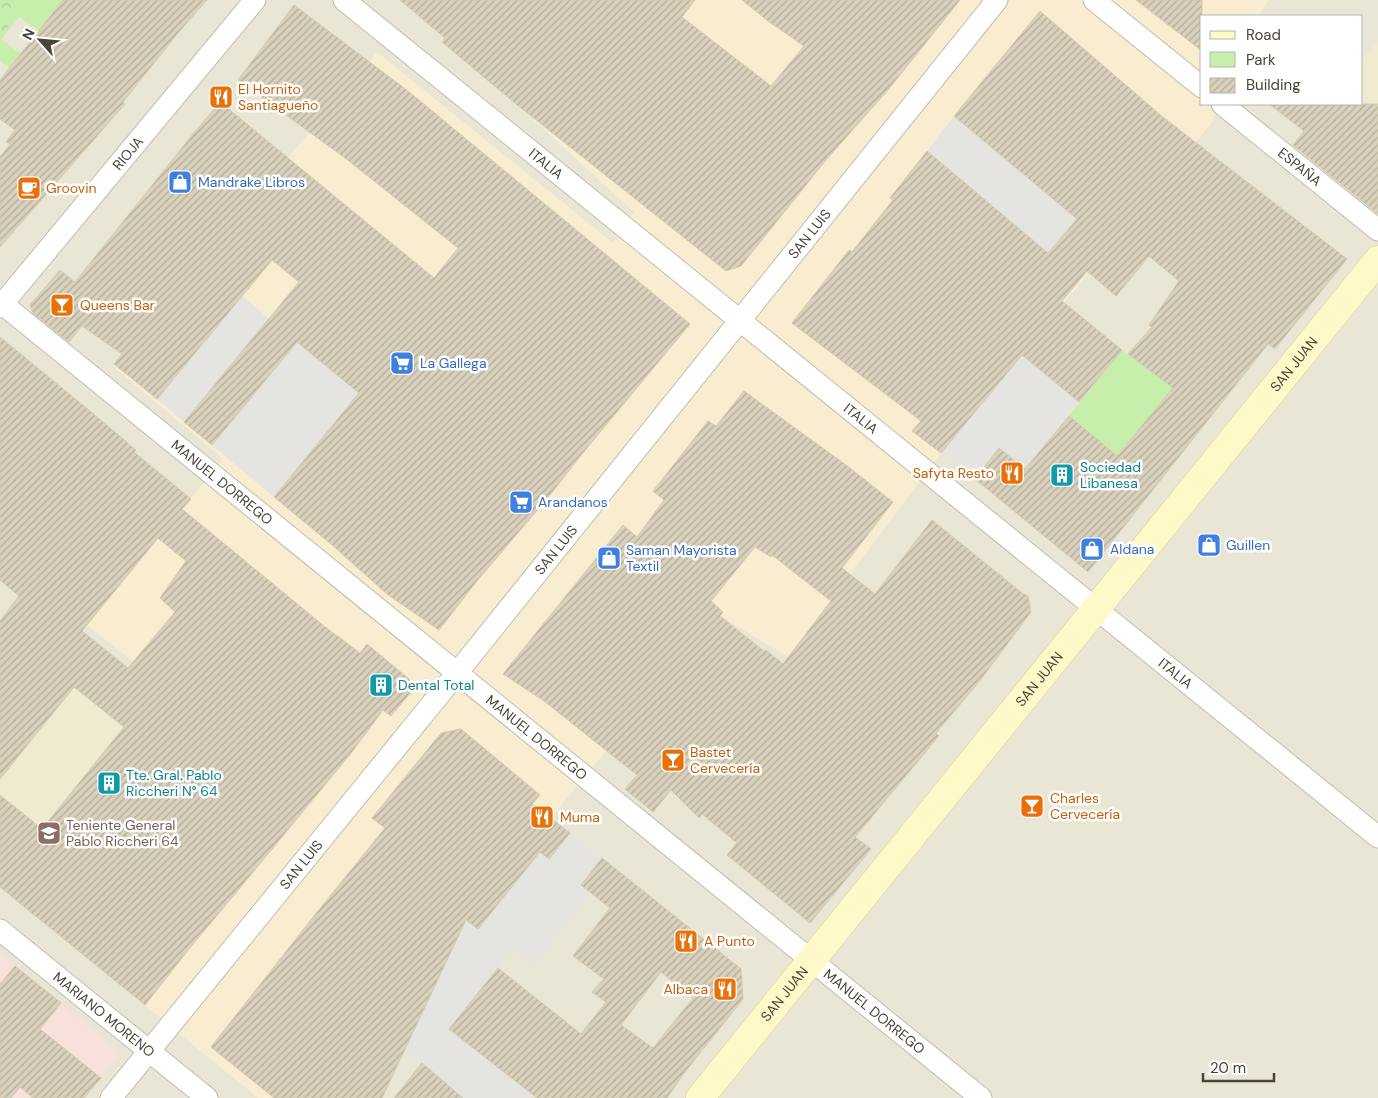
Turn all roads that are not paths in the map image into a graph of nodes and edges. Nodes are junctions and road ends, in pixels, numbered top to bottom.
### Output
1 (255, 0) edge
2 (344, 0) edge
3 (998, 0) edge
4 (1094, 0) edge
5 (1200, 85) edge
6 (1223, 105) edge
7 (1378, 230) edge
8 (1378, 260) edge
9 (1, 304) edge
10 (739, 320) junction
11 (1096, 609) junction
12 (457, 673) junction
13 (1378, 837) edge
14 (0, 930) edge
15 (811, 960) junction
16 (149, 1051) junction
17 (111, 1098) edge
18 (207, 1098) edge
19 (700, 1098) edge
20 (981, 1098) edge

1 - 9 street, RIOJA
2 - 10 street, ITALIA
3 - 10 street, SAN LUIS
4 - 5 street
6 - 7 street, ESPAÑA
8 - 11 main road, SAN JUAN
9 - 12 street, MANUEL DORREGO
10 - 11 street, ITALIA
10 - 12 street, SAN LUIS
11 - 13 street, ITALIA
11 - 15 main road, SAN JUAN
12 - 15 street, MANUEL DORREGO
12 - 16 street, SAN LUIS
14 - 16 street, MARIANO MORENO
15 - 19 main road, SAN JUAN
15 - 20 street, MANUEL DORREGO
16 - 17 street, SAN LUIS
16 - 18 street, MARIANO MORENO

